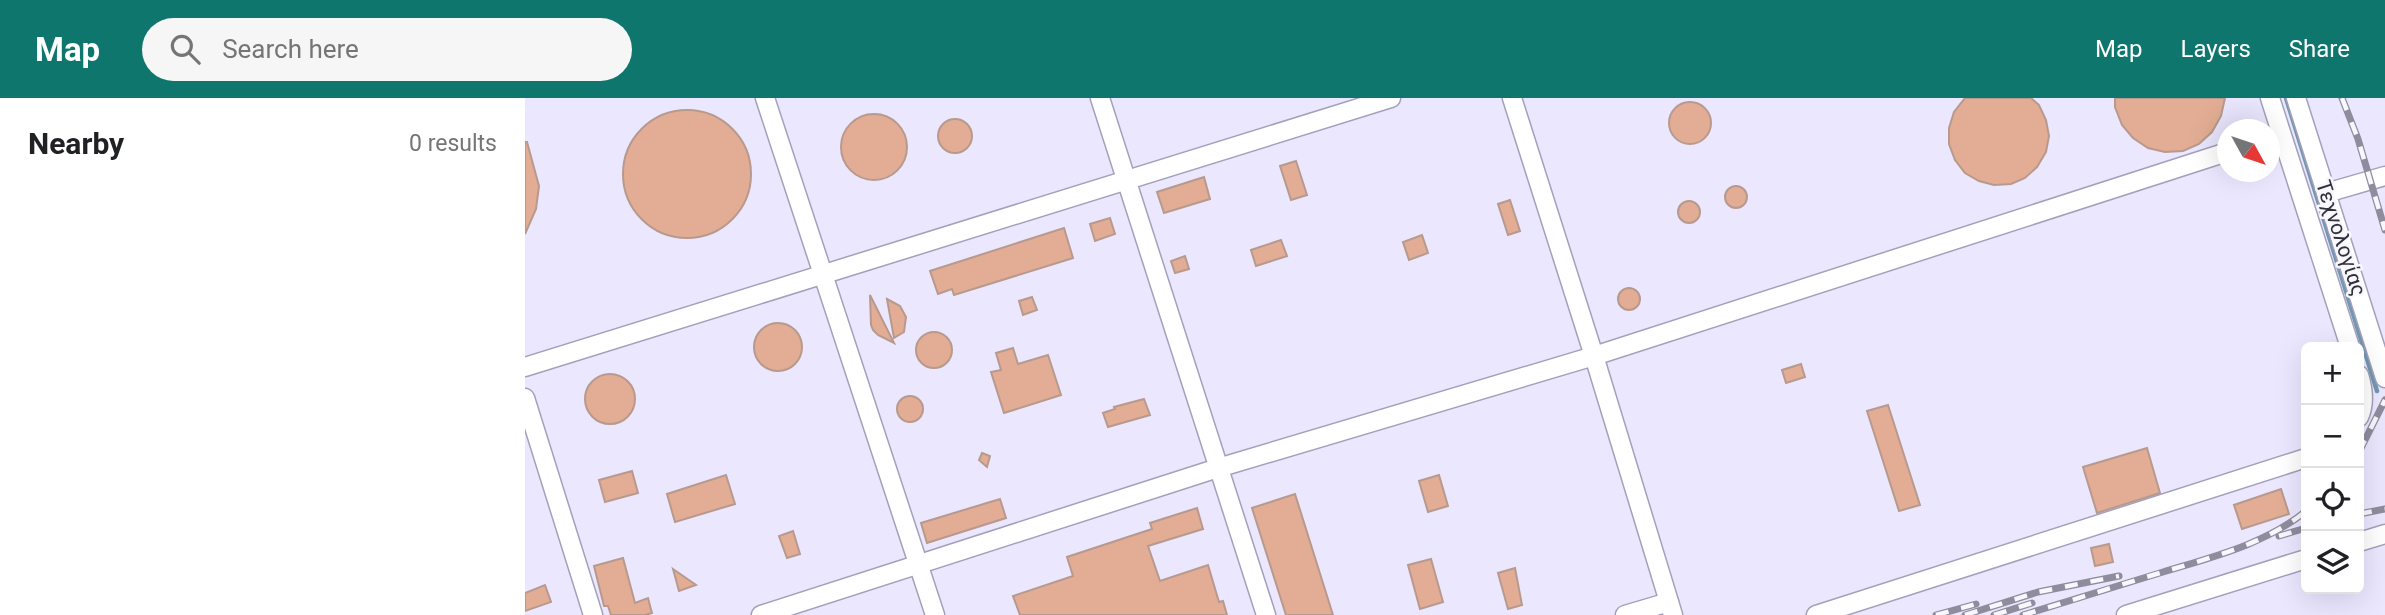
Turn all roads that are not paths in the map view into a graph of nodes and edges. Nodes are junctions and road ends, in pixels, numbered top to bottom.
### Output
1 (765, 98) edge
2 (1100, 98) edge
3 (1391, 98) edge
4 (1512, 98) edge
5 (2270, 98) edge
6 (2296, 98) edge
7 (2273, 119) edge
8 (2280, 147) edge
9 (2217, 156) edge
10 (2385, 176) edge
11 (1126, 180) junction
12 (2326, 193) junction
13 (823, 274) junction
14 (2348, 342) edge
15 (1594, 356) junction
16 (525, 367) edge
17 (2385, 378) edge
18 (525, 398) edge
19 (2301, 459) edge
20 (1218, 468) junction
21 (2385, 534) edge
22 (2364, 540) edge
23 (2301, 561) edge
24 (919, 565) junction
25 (1671, 609) edge
26 (593, 615) edge
27 (761, 615) edge
28 (935, 615) edge
29 (1266, 615) edge
30 (1625, 615) edge
31 (1817, 615) edge
32 (2126, 615) edge

1 - 13 street
2 - 11 street
3 - 11 street
4 - 15 street
5 - 7 street
6 - 12 street, Τεχνολογίας
8 - 14 street
9 - 15 street
10 - 12 street
11 - 13 street
11 - 20 street
12 - 17 street, Τεχνολογίας
13 - 16 street
13 - 24 street
15 - 20 street
15 - 25 street
18 - 26 street
19 - 31 street
20 - 24 street
20 - 29 street
21 - 22 street
23 - 32 street
24 - 27 street
24 - 28 street
25 - 30 street

